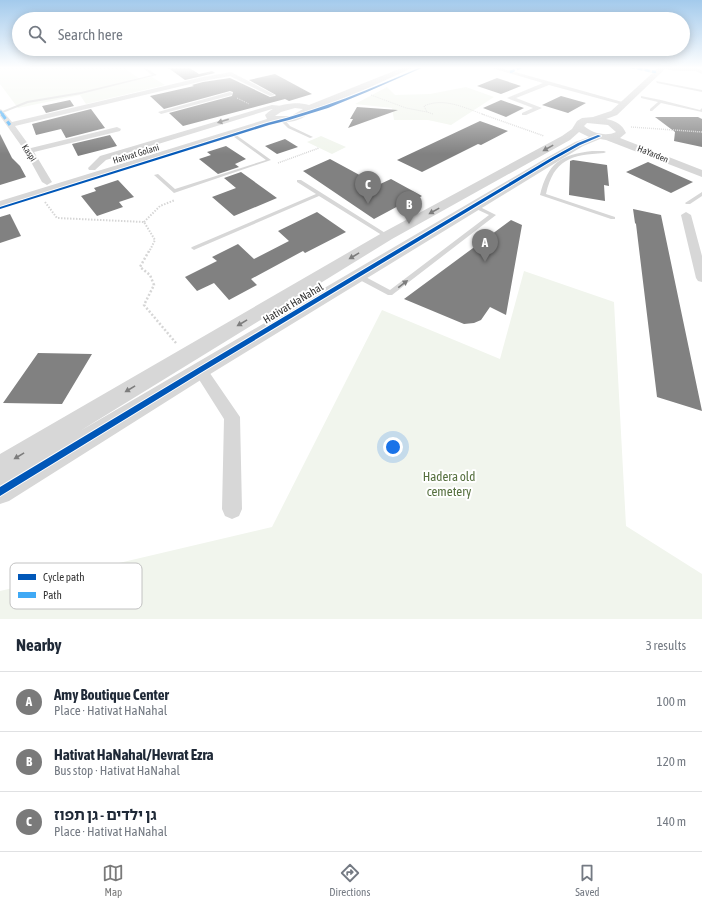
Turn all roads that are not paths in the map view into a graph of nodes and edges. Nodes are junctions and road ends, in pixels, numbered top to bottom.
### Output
1 (64, 96) edge
2 (132, 96) edge
3 (223, 96) edge
4 (330, 96) edge
5 (344, 96) edge
6 (515, 96) edge
7 (598, 96) edge
8 (632, 96) edge
9 (642, 97) joint
10 (661, 101) junction
11 (623, 103) junction
12 (304, 107) junction
13 (283, 108) junction
14 (702, 109) edge
15 (651, 110) dead end
16 (1, 112) edge
17 (162, 112) dead end
18 (524, 114) dead end
19 (277, 118) junction
20 (593, 120) junction
21 (10, 125) junction
22 (579, 126) junction
23 (117, 129) dead end
24 (619, 129) junction
25 (231, 133) junction
26 (601, 136) junction
27 (311, 137) dead end
28 (28, 151) junction
29 (604, 152) dead end
30 (555, 161) junction
31 (702, 167) edge
32 (92, 168) junction
33 (702, 174) edge
34 (156, 175) dead end
35 (299, 181) dead end
36 (47, 182) junction
37 (319, 194) junction
38 (702, 194) edge
39 (0, 196) edge
40 (688, 203) dead end
41 (0, 205) edge
42 (474, 206) junction
43 (686, 215) dead end
44 (613, 218) dead end
45 (387, 236) junction
46 (194, 248) dead end
47 (701, 274) edge
48 (358, 275) junction
49 (193, 363) junction
50 (0, 467) edge
51 (0, 492) edge
52 (232, 508) dead end

1 - 16 lane
2 - 21 street
3 - 17 street
4 - 12 street
5 - 12 street
6 - 18 street
7 - 11 street
8 - 11 street
9 - 10 lane
9 - 24 street
10 - 14 lane
10 - 15 lane
11 - 20 street
12 - 13 street
12 - 19 street
13 - 19 street
13 -> 32 street, Hativat Golani
16 - 21 street, Kaspi
19 - 25 street, Hativat Golani
19 - 27 lane
19 - 32 street, Hativat Golani
20 - 22 street, Hativat HaNahal
20 - 24 street, HaYarden
21 - 28 street, Kaspi
22 - 26 street, HaYarden
22 -> 45 street, Hativat HaNahal
23 - 28 street
24 - 26 street, Hativat HaNahal
24 - 31 street, HaYarden
25 - 34 lane
25 - 41 street, Hativat Golani
26 - 30 street, Hativat HaNahal
26 - 33 street, HaYarden
28 - 36 street, Kaspi
29 - 30 lane
30 - 42 street, Hativat HaNahal
30 - 44 lane
32 - 36 street, Hativat Golani
35 - 37 lane
36 - 39 street, Hativat Golani
37 - 45 lane
37 - 46 lane
38 - 40 lane
42 - 48 street, Hativat HaNahal
48 -> 42 lane
43 - 47 street
45 -> 49 street, Hativat HaNahal
48 - 49 street, Hativat HaNahal
49 -> 50 street, Hativat HaNahal
49 - 51 street, Hativat HaNahal
49 - 52 street

